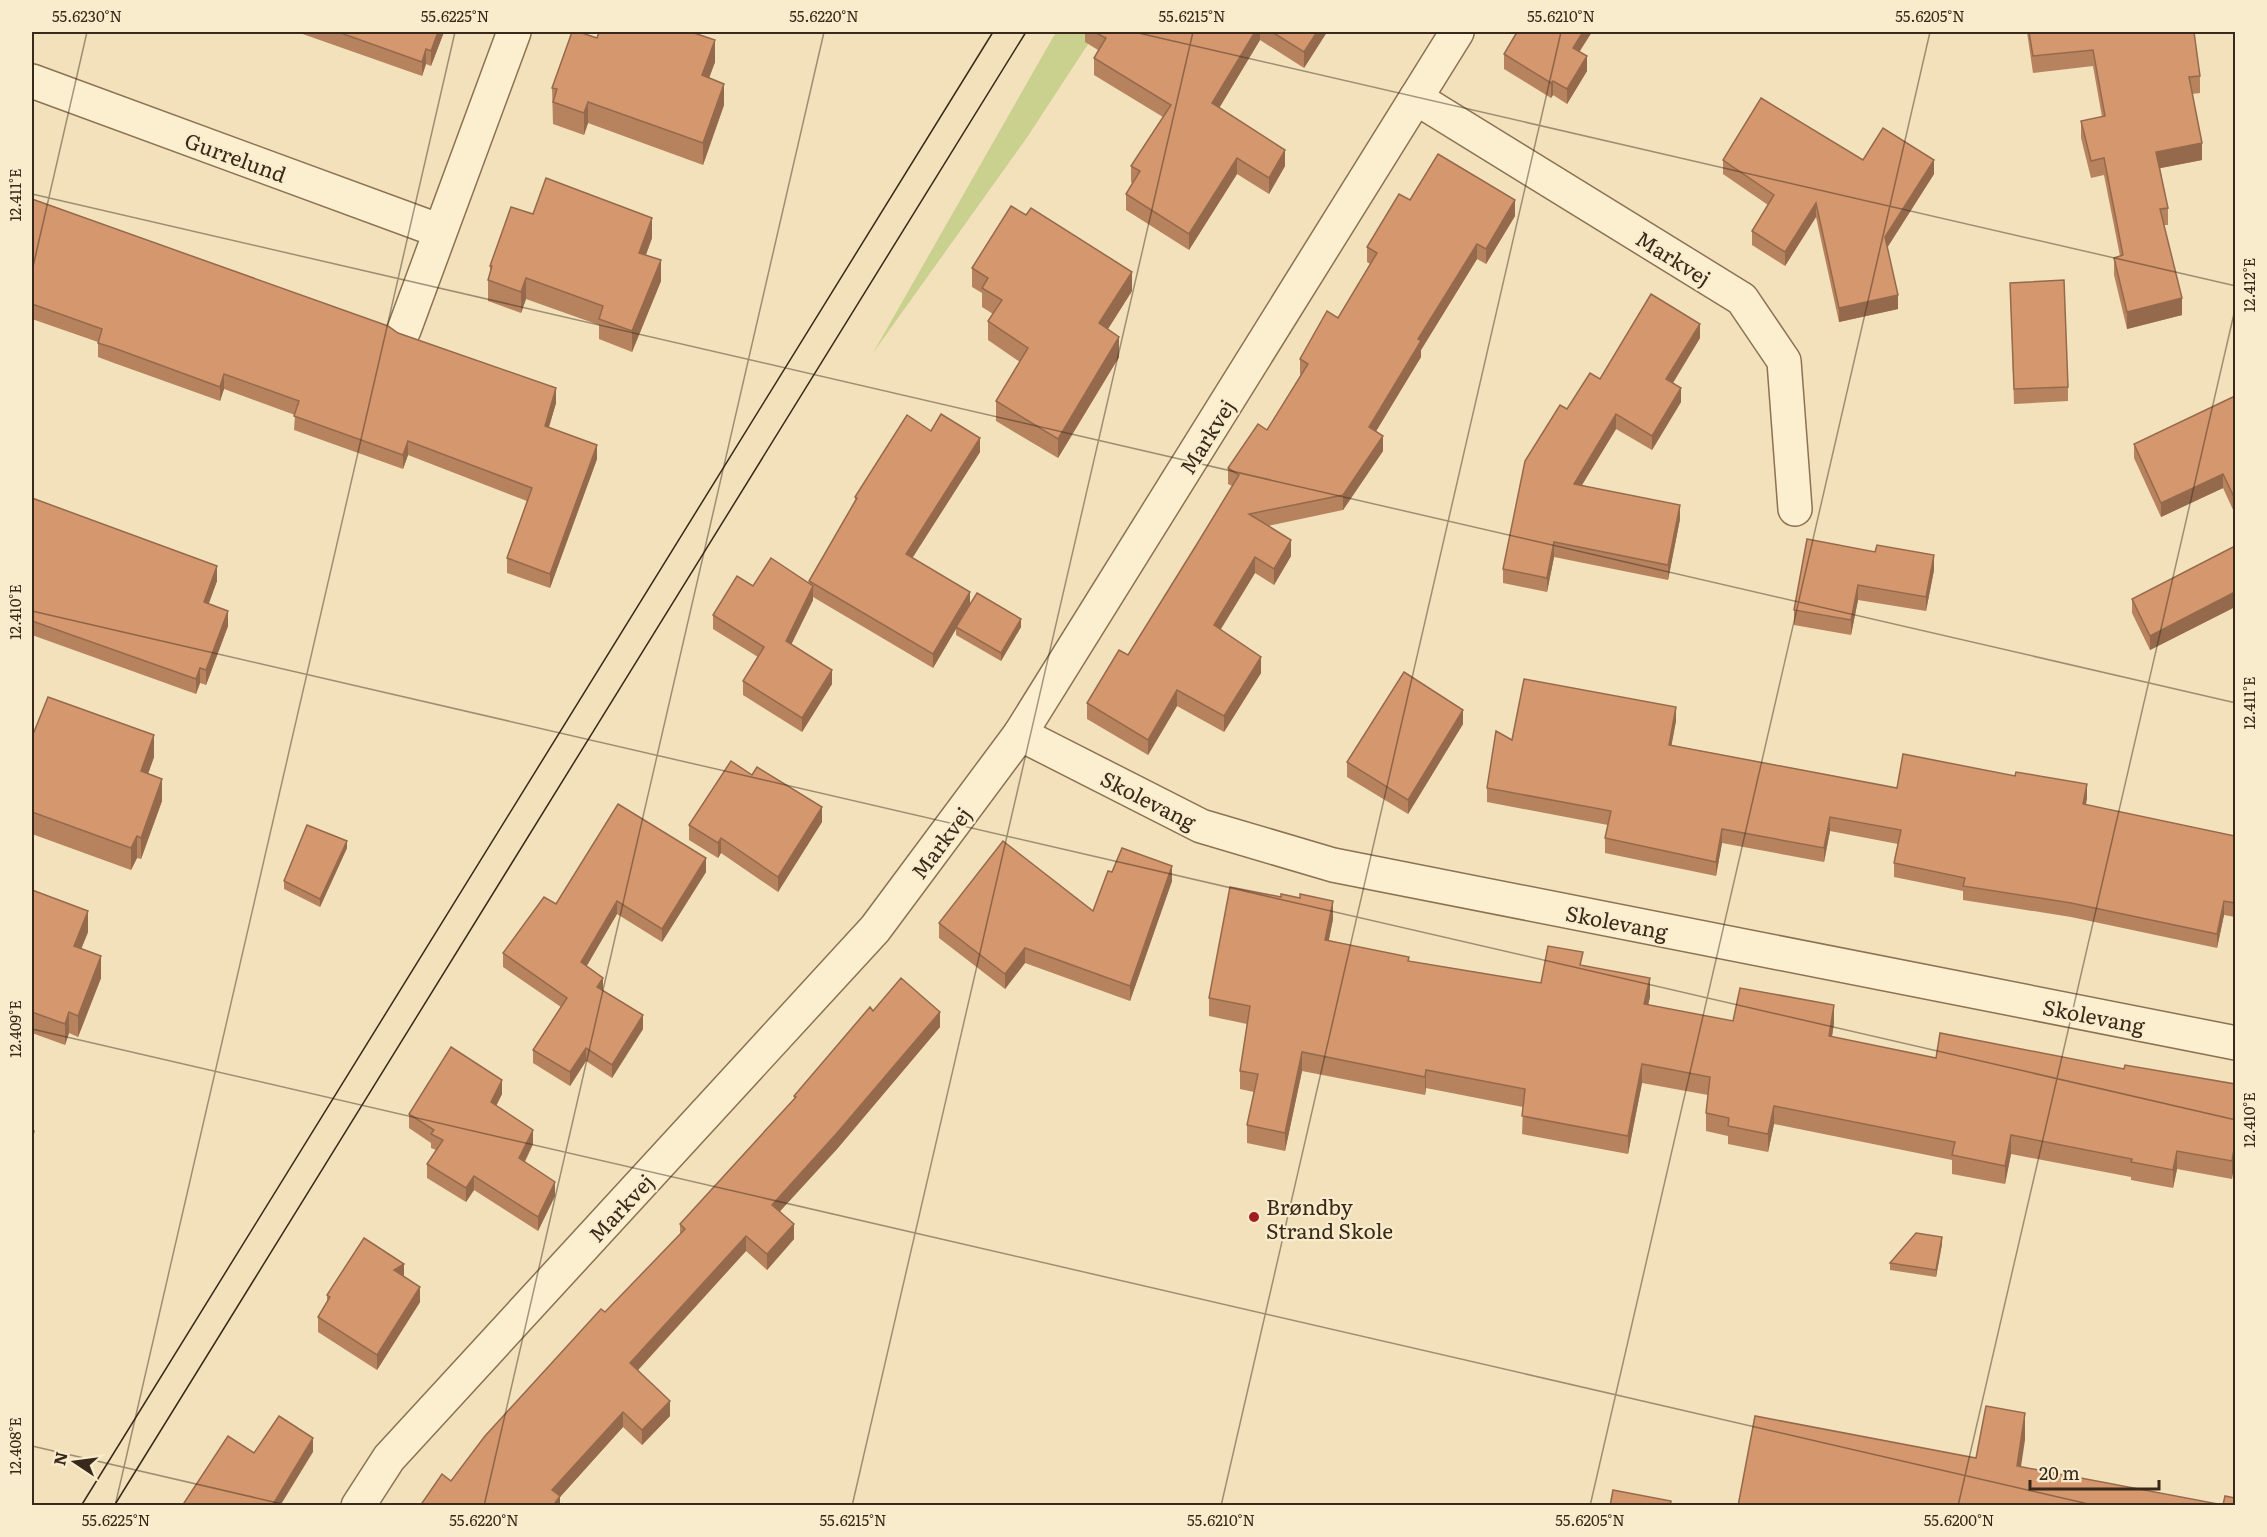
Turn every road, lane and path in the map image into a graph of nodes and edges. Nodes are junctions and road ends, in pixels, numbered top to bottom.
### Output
1 (514, 32) edge
2 (1458, 32) edge
3 (32, 81) edge
4 (1416, 98) junction
5 (440, 231) junction
6 (404, 330) dead end
7 (1795, 509) dead end
8 (1020, 734) junction
9 (2235, 1042) edge
10 (358, 1506) edge

1 - 5 street
2 - 4 street, Markvej
3 - 5 street, Gurrelund
4 - 7 street, Markvej
4 - 8 street, Markvej
5 - 6 street
8 - 9 street, Skolevang
8 - 10 street, Markvej

